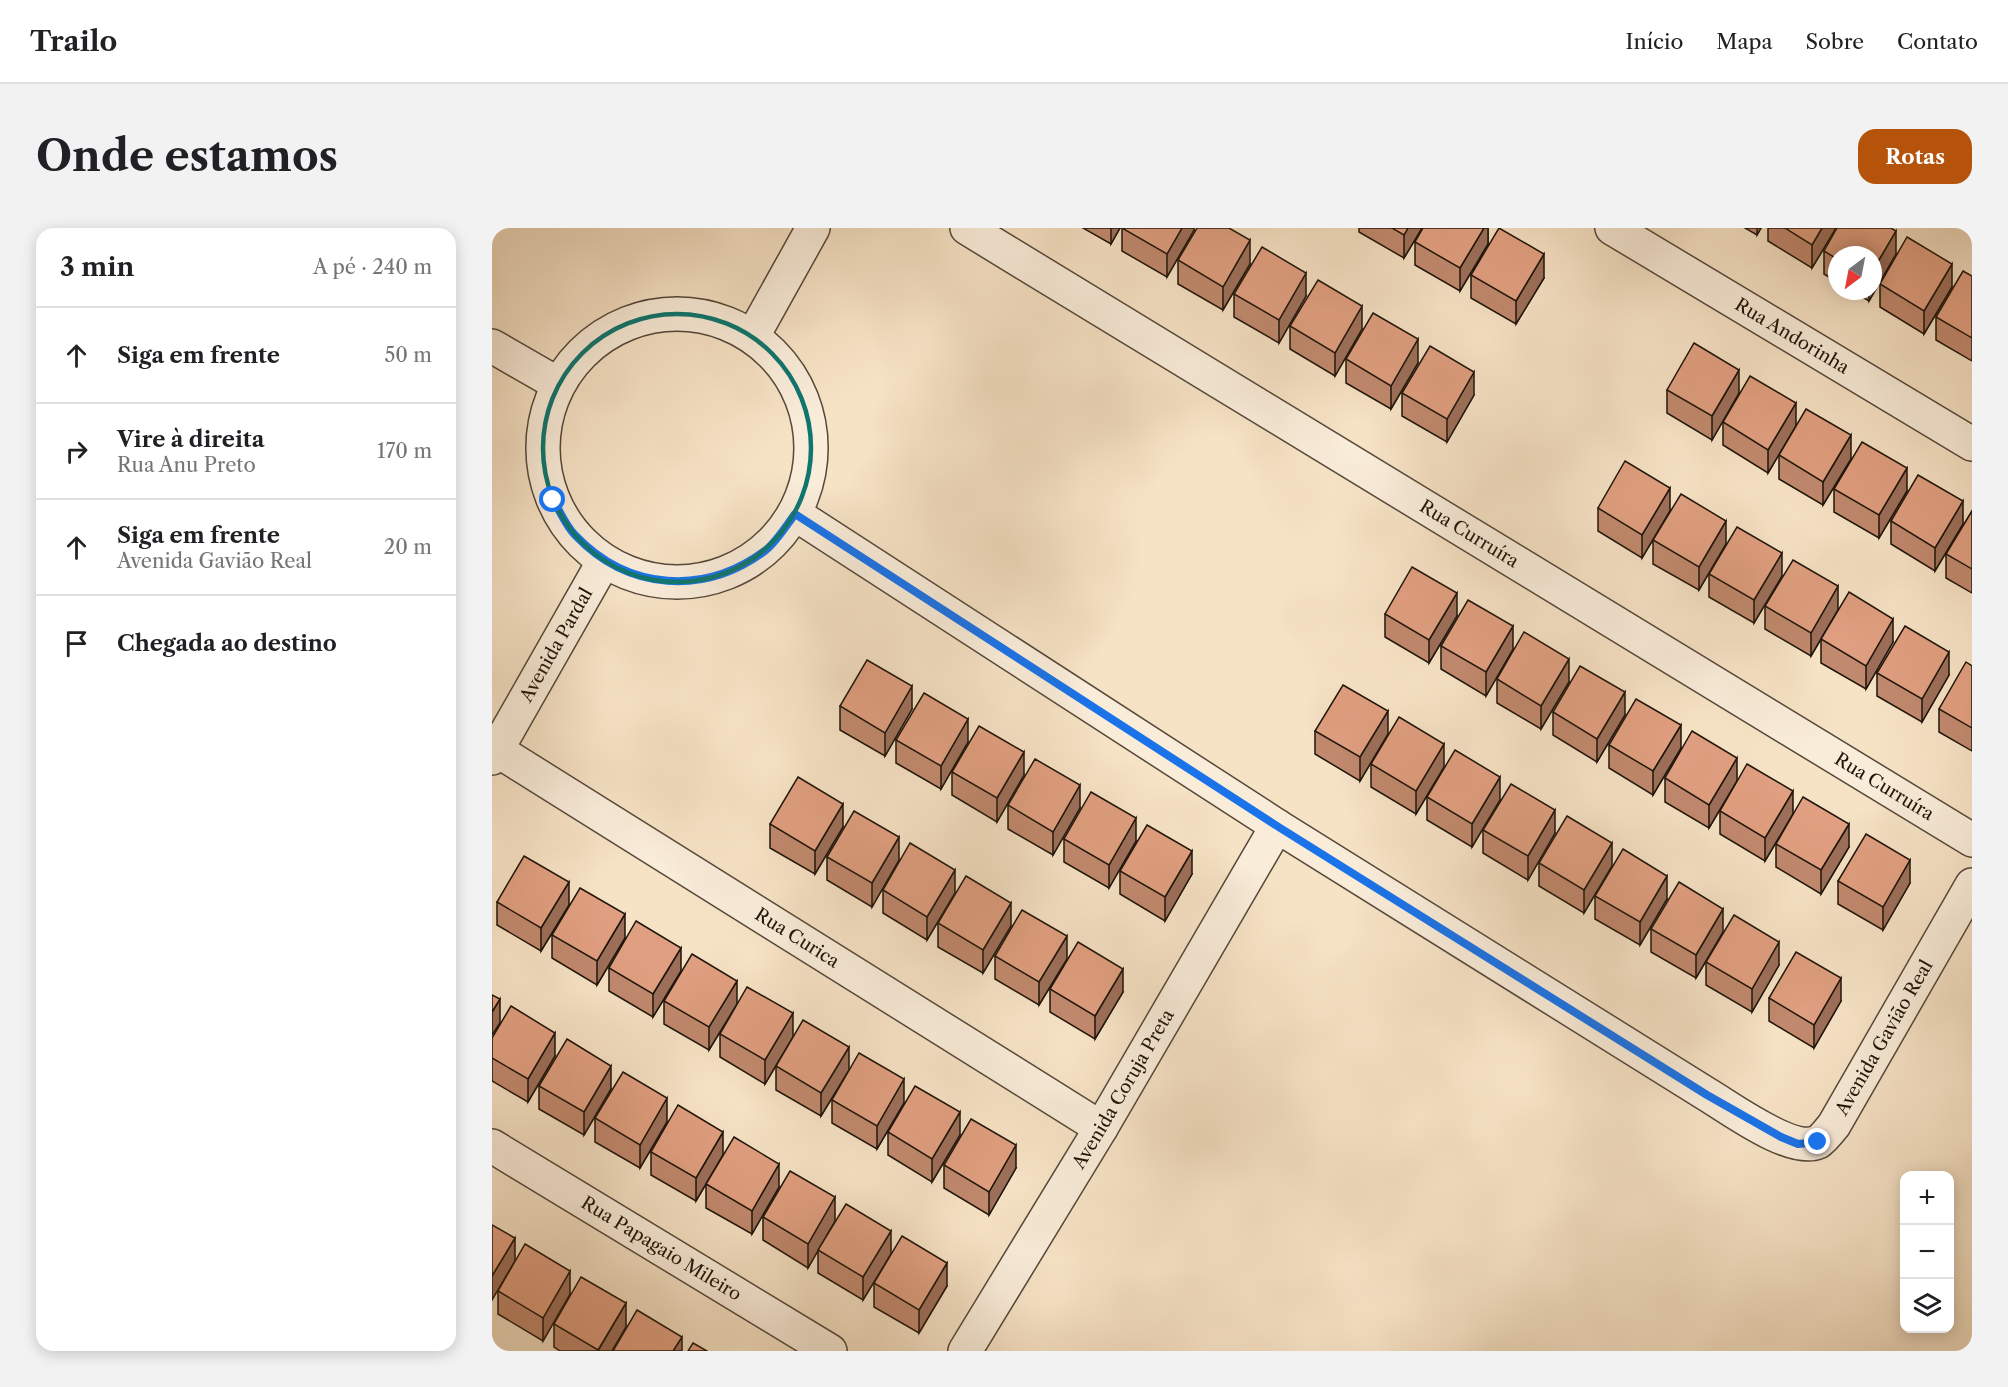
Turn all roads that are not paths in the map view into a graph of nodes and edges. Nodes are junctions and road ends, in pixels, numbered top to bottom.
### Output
1 (813, 228) edge
2 (968, 228) edge
3 (1612, 228) edge
4 (754, 334) junction
5 (492, 346) edge
6 (558, 384) junction
7 (1972, 444) edge
8 (795, 514) junction
9 (604, 561) junction
10 (494, 752) edge
11 (1277, 826) junction
12 (1972, 840) edge
13 (1972, 885) edge
14 (1101, 1128) junction
15 (492, 1146) edge
16 (830, 1351) edge
17 (965, 1351) edge

1 - 4 street
2 - 12 street, Rua Curruíra
3 - 7 street, Rua Andorinha
4 - 6 street
4 - 8 street
5 - 6 street
6 - 9 street
8 - 9 street
8 - 11 street, Avenida Gavião Real
9 - 10 street, Avenida Pardal
10 - 14 street, Rua Curica
11 - 13 street, Avenida Gavião Real
11 - 14 street, Avenida Coruja Preta
14 - 17 street, Avenida Coruja Preta
15 - 16 street, Rua Papagaio Mileiro

